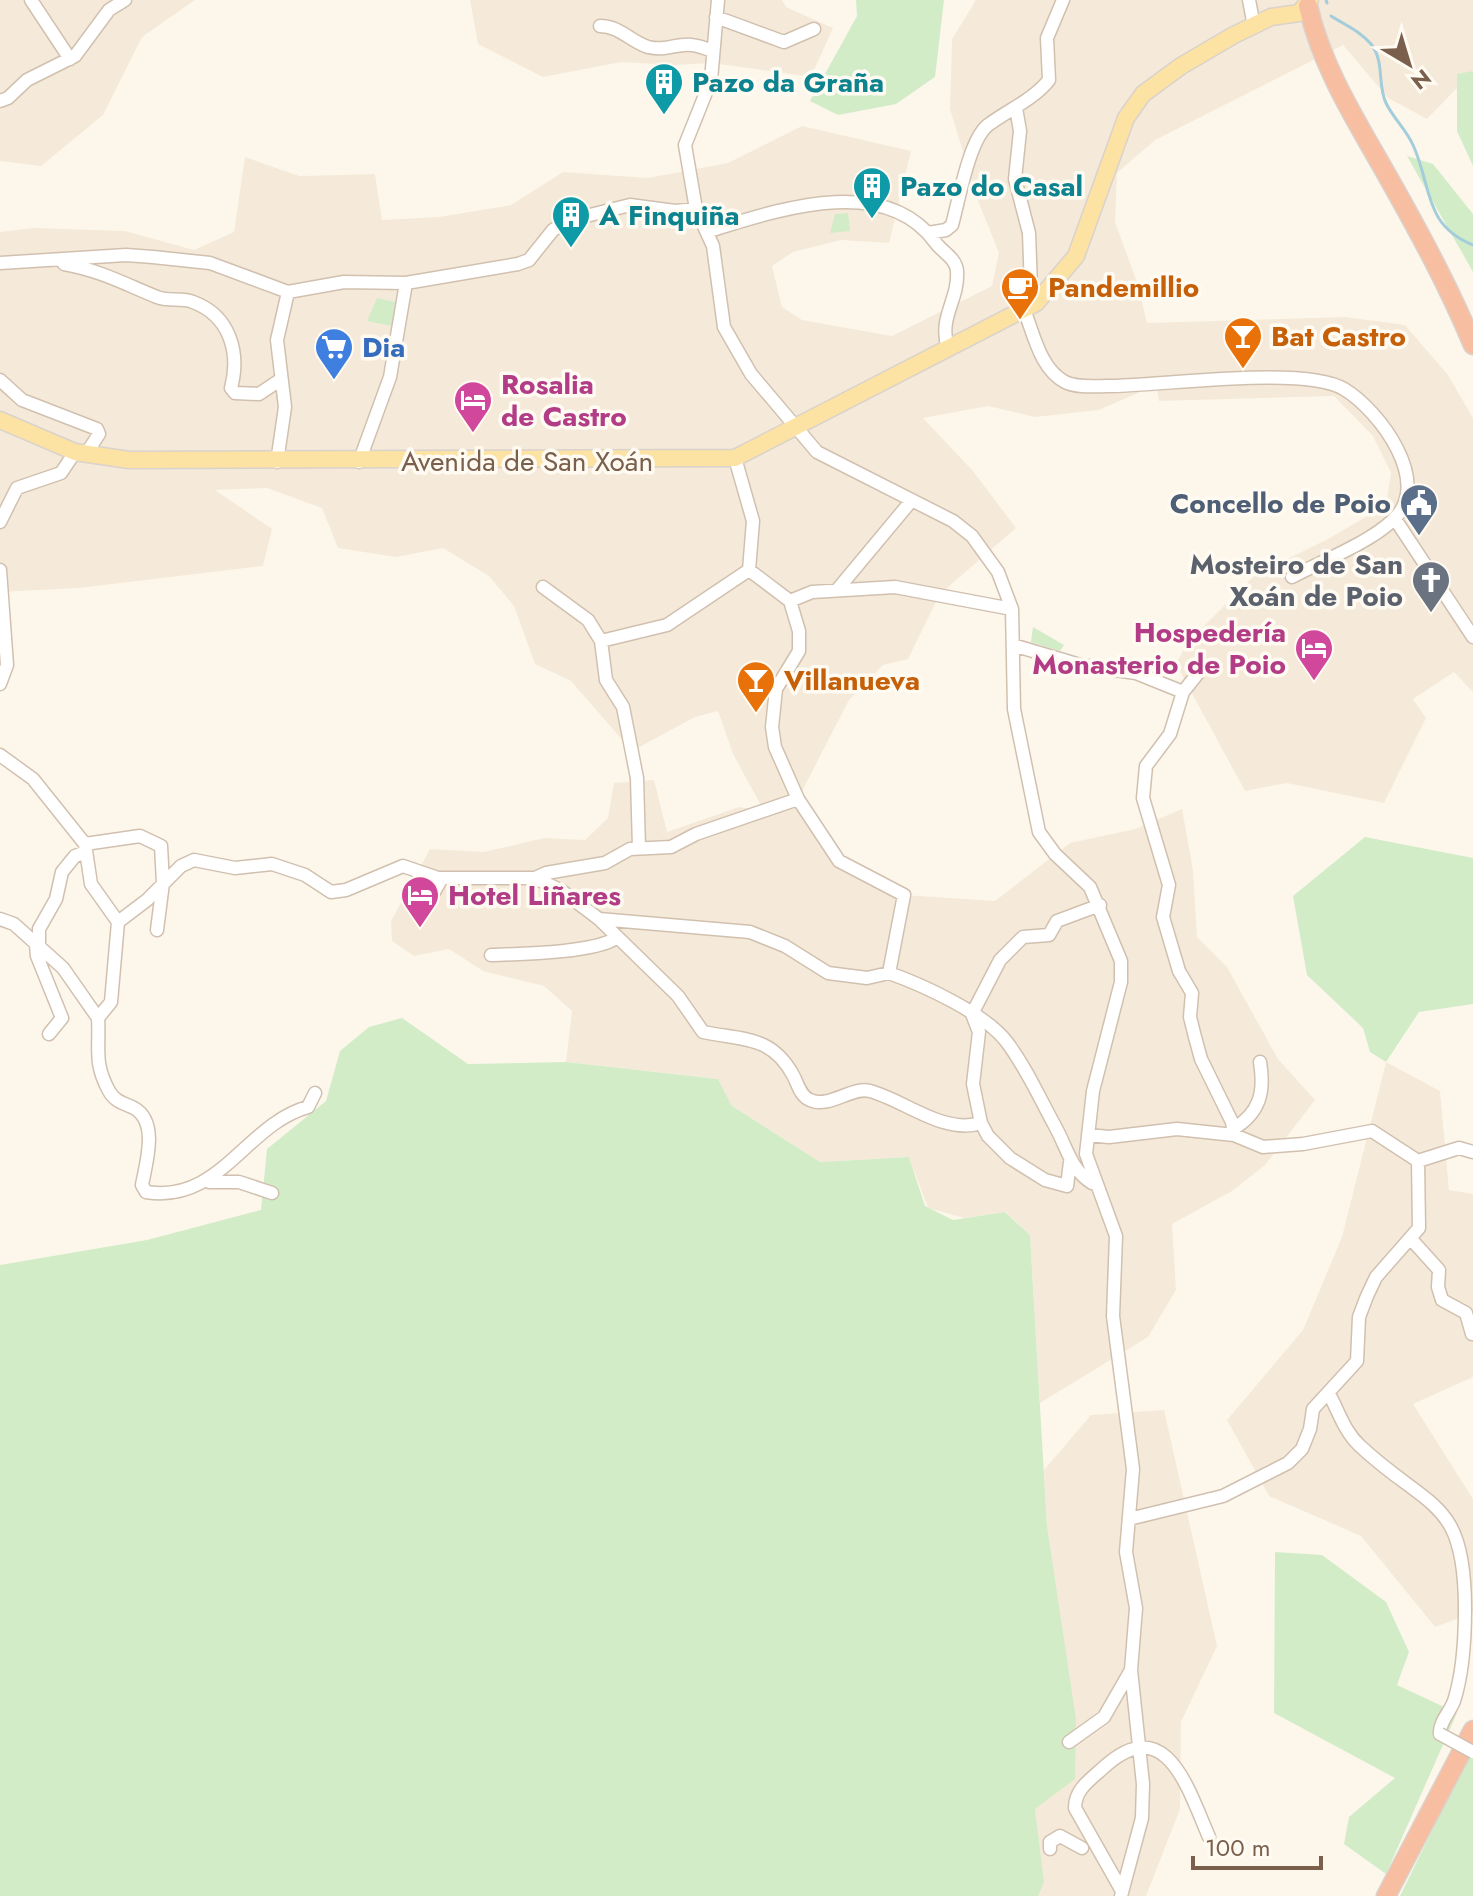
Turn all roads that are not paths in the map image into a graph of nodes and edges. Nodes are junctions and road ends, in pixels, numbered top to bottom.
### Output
1 (31, 0) edge
2 (125, 0) edge
3 (718, 0) edge
4 (1063, 0) edge
5 (1249, 0) edge
6 (1293, 5) edge
7 (716, 17) junction
8 (1253, 21) junction
9 (600, 26) dead end
10 (814, 29) dead end
11 (1234, 35) junction
12 (712, 51) junction
13 (70, 59) junction
14 (0, 101) edge
15 (1016, 108) junction
16 (696, 209) junction
17 (709, 231) junction
18 (928, 233) junction
19 (50, 261) junction
20 (0, 263) edge
21 (406, 283) junction
22 (288, 292) junction
23 (1030, 306) junction
24 (1473, 345) edge
25 (948, 349) junction
26 (0, 380) edge
27 (280, 380) junction
28 (0, 420) edge
29 (795, 430) junction
30 (80, 453) junction
31 (735, 458) junction
32 (277, 462) junction
33 (359, 462) junction
34 (912, 500) junction
35 (1395, 519) junction
36 (0, 522) edge
37 (0, 570) edge
38 (749, 570) junction
39 (1292, 577) dead end
40 (543, 587) dead end
41 (837, 590) junction
42 (790, 601) junction
43 (1012, 609) junction
44 (1473, 637) edge
45 (601, 641) junction
46 (1013, 645) junction
47 (1203, 667) dead end
48 (0, 684) edge
49 (1183, 692) junction
50 (0, 755) edge
51 (798, 799) junction
52 (85, 848) junction
53 (639, 848) junction
54 (442, 878) junction
55 (535, 878) junction
56 (163, 883) junction
57 (1100, 905) junction
58 (422, 913) dead end
59 (0, 919) edge
60 (599, 919) junction
61 (118, 922) junction
62 (157, 930) dead end
63 (616, 938) junction
64 (38, 946) junction
65 (491, 955) dead end
66 (889, 973) junction
67 (972, 1014) junction
68 (98, 1018) junction
69 (49, 1034) dead end
70 (1260, 1062) dead end
71 (315, 1093) dead end
72 (981, 1123) junction
73 (1233, 1132) junction
74 (1088, 1135) junction
75 (1473, 1152) edge
76 (1418, 1161) junction
77 (1070, 1162) junction
78 (209, 1182) junction
79 (1095, 1184) junction
80 (272, 1193) dead end
81 (1411, 1239) junction
82 (1472, 1334) edge
83 (1329, 1394) junction
84 (1129, 1519) junction
85 (1131, 1670) junction
86 (1473, 1730) edge
87 (1069, 1742) dead end
88 (1139, 1747) junction
89 (1473, 1752) edge
90 (1209, 1837) dead end
91 (1095, 1842) junction
92 (1050, 1849) dead end
93 (1121, 1894) edge
94 (1386, 1896) edge

1 - 13 street
2 - 13 street
3 - 7 street
4 - 15 street
5 - 8 street
6 - 8 main road
6 - 11 main road
6 - 24 highway
7 - 10 street
7 - 12 street
8 - 11 main road
9 - 12 street
11 - 23 main road
12 - 16 street
13 - 14 street
15 - 18 street
15 - 23 street
16 - 17 street
16 - 21 street
17 - 18 street
17 - 29 street
18 - 25 street
19 - 20 street
19 - 22 street
19 - 27 street
21 - 22 street
21 - 33 street
22 - 27 street
23 - 25 main road, Avenida de San Xoán
23 - 35 street
25 - 29 main road, Avenida de San Xoán
26 - 30 street
27 - 32 street
28 - 30 main road, Avenida de San Xoán
29 - 31 main road, Avenida de San Xoán
29 - 34 street
30 - 32 main road, Avenida de San Xoán
30 - 36 street
31 - 33 main road, Avenida de San Xoán
31 - 38 street
32 - 33 main road, Avenida de San Xoán
34 - 41 street
34 - 43 street
35 - 39 street
35 - 44 street
37 - 48 street
38 - 42 street
38 - 45 street
40 - 45 street
41 - 42 street
41 - 43 street
42 - 51 street
43 - 46 street
45 - 53 street
46 - 49 street
46 - 57 street
47 - 49 street
49 - 73 street
50 - 52 street
51 - 53 street
51 - 66 street
52 - 56 street
52 - 61 street
52 - 64 street
53 - 55 street
54 - 55 street
54 - 56 street
54 - 58 street
55 - 60 street
56 - 61 street
56 - 62 street
57 - 67 street
57 - 74 street
59 - 64 street
60 - 63 street
60 - 66 street
61 - 68 street
63 - 65 street
63 - 72 street
64 - 68 street
64 - 69 street
66 - 67 street
67 - 72 street
67 - 77 street
68 - 78 street
70 - 73 street
71 - 78 street
72 - 77 street
73 - 74 street
73 - 76 street
74 - 79 street
75 - 76 street
76 - 81 street
77 - 79 street
78 - 80 street
79 - 84 street
81 - 82 street
81 - 83 street
83 - 84 street
83 - 89 street, bridge
84 - 85 street
85 - 87 street
85 - 88 street
86 - 94 highway
88 - 90 street
88 - 91 street
88 - 93 street
91 - 92 street
91 - 93 street

